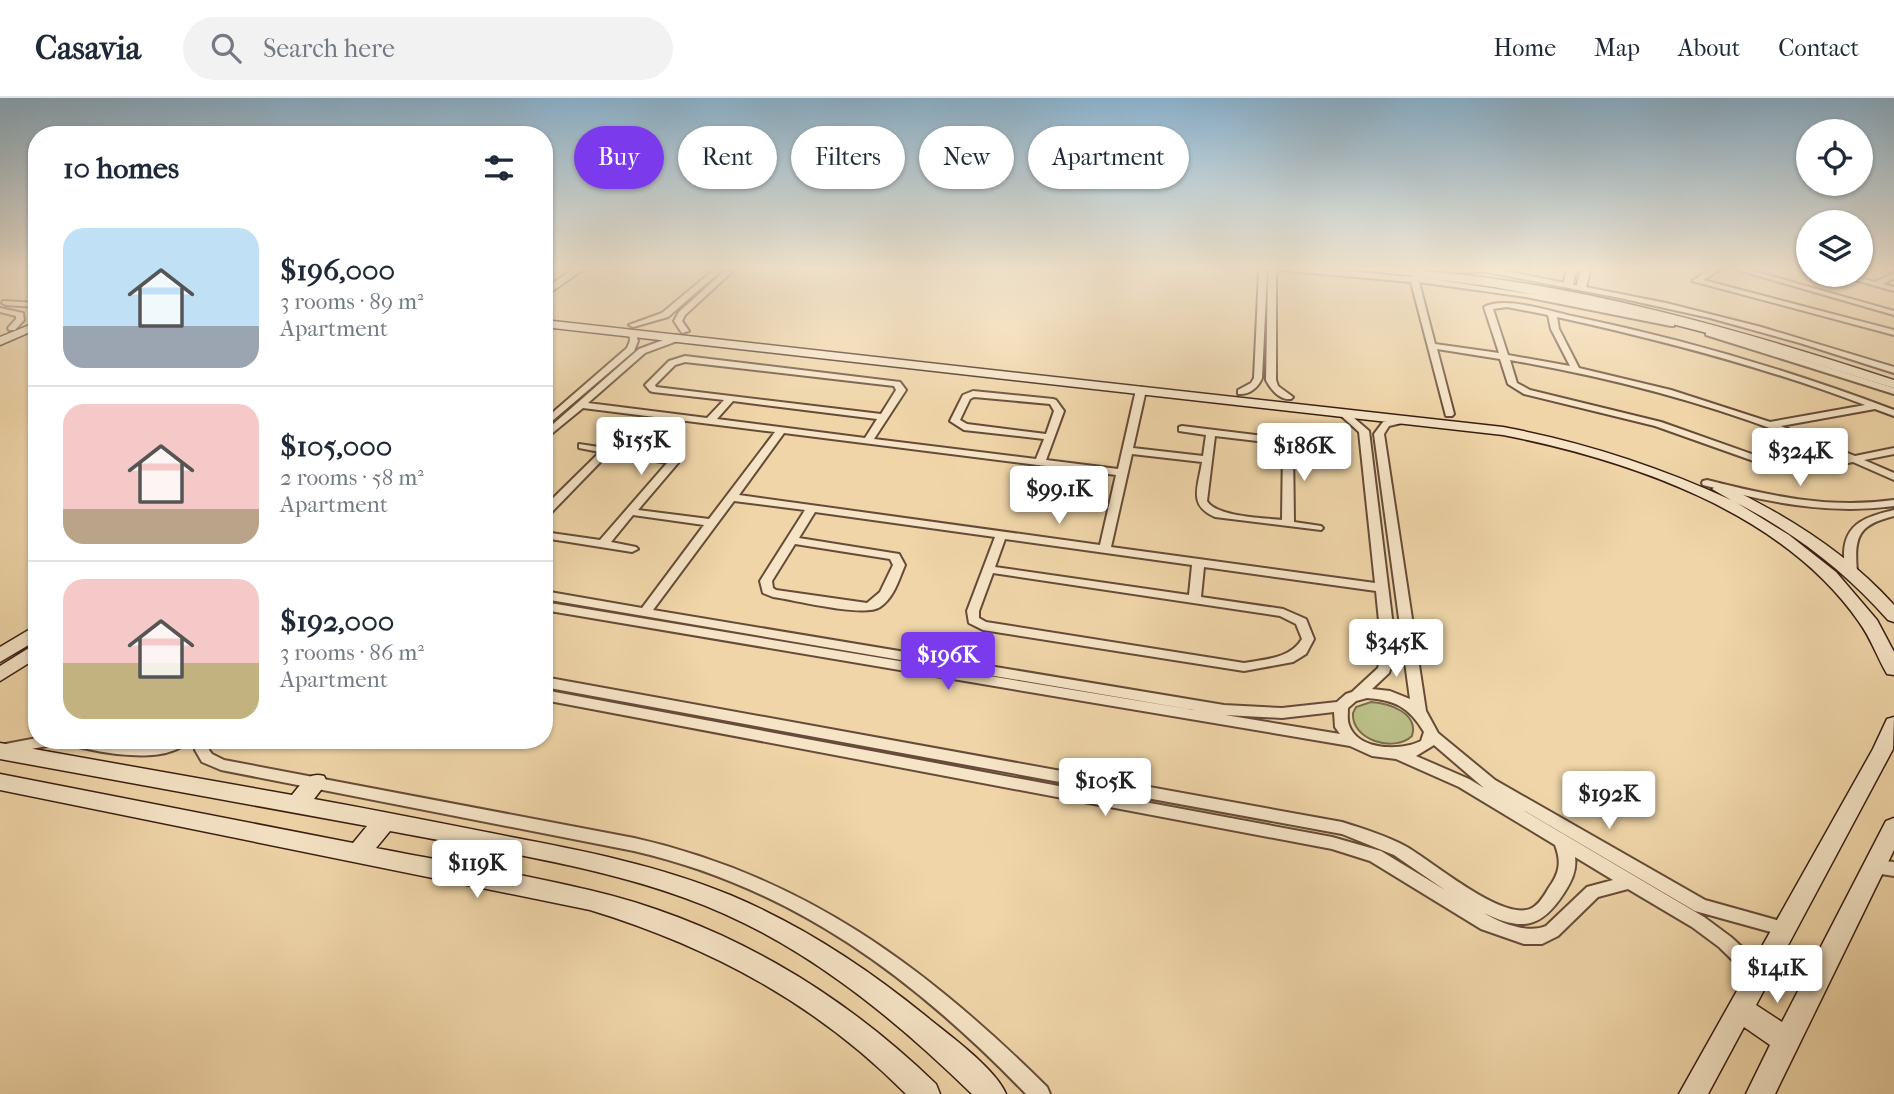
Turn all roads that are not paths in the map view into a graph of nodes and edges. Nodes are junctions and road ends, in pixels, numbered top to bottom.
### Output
1 (17, 314) edge
2 (27, 314) edge
3 (666, 314) edge
4 (682, 314) edge
5 (1261, 314) edge
6 (1272, 314) edge
7 (1423, 314) edge
8 (1490, 314) edge
9 (1551, 314) edge
10 (1558, 314) edge
11 (1631, 314) edge
12 (1667, 314) edge
13 (1671, 314) edge
14 (1690, 314) edge
15 (1823, 314) edge
16 (553, 316) edge
17 (553, 324) edge
18 (28, 329) edge
19 (633, 329) junction
20 (6, 330) edge
21 (1894, 333) edge
22 (681, 335) junction
23 (0, 341) edge
24 (1431, 346) junction
25 (804, 348) junction
26 (1501, 355) junction
27 (1575, 367) junction
28 (1894, 370) edge
29 (1894, 375) edge
30 (597, 379) junction
31 (608, 380) junction
32 (1894, 384) edge
33 (1172, 389) junction
34 (1141, 390) junction
35 (1894, 391) edge
36 (1241, 392) junction
37 (1287, 397) junction
38 (731, 398) junction
39 (581, 405) junction
40 (1876, 406) junction
41 (1343, 413) junction
42 (1894, 413) edge
43 (1448, 414) junction
44 (884, 416) junction
45 (553, 417) edge
46 (1403, 420) junction
47 (710, 421) junction
48 (1773, 424) junction
49 (553, 429) edge
50 (1182, 429) dead end
51 (782, 430) junction
52 (1211, 432) junction
53 (1050, 437) junction
54 (867, 441) junction
55 (1288, 442) junction
56 (1317, 445) dead end
57 (583, 446) dead end
58 (607, 450) junction
59 (1128, 450) junction
60 (1894, 451) edge
61 (1628, 457) junction
62 (1855, 458) junction
63 (1208, 460) junction
64 (1040, 463) junction
65 (1368, 471) junction
66 (1122, 473) junction
67 (1384, 473) junction
68 (1894, 477) edge
69 (1707, 483) junction
70 (732, 497) junction
71 (1894, 503) edge
72 (553, 505) edge
73 (812, 508) junction
74 (1851, 508) junction
75 (632, 512) junction
76 (1894, 513) edge
77 (1870, 519) junction
78 (712, 523) junction
79 (1289, 524) junction
80 (1317, 528) dead end
81 (1001, 535) junction
82 (553, 536) edge
83 (792, 540) junction
84 (603, 544) junction
85 (632, 549) dead end
86 (1105, 549) junction
87 (1198, 562) junction
88 (988, 569) junction
89 (1851, 572) junction
90 (1382, 589) junction
91 (553, 598) edge
92 (1195, 600) junction
93 (570, 605) junction
94 (553, 606) edge
95 (645, 612) junction
96 (1385, 615) junction
97 (1894, 616) edge
98 (1405, 618) junction
99 (28, 637) edge
100 (28, 655) edge
101 (0, 656) edge
102 (1894, 668) edge
103 (965, 672) junction
104 (0, 675) edge
105 (553, 684) edge
106 (1358, 694) junction
107 (553, 696) edge
108 (1341, 706) junction
109 (1419, 712) junction
110 (734, 724) junction
111 (1894, 724) edge
112 (1431, 735) junction
113 (1357, 742) junction
114 (28, 745) edge
115 (124, 749) edge
116 (159, 749) edge
117 (202, 749) edge
118 (0, 751) edge
119 (1401, 755) junction
120 (0, 782) edge
121 (316, 782) junction
122 (296, 805) junction
123 (386, 821) junction
124 (1894, 827) edge
125 (1561, 841) junction
126 (359, 852) junction
127 (1884, 868) edge
128 (1629, 882) junction
129 (1785, 929) junction
130 (1760, 975) junction
131 (1740, 1010) junction
132 (1787, 1040) junction
133 (926, 1094) edge
134 (992, 1094) edge
135 (1040, 1094) edge
136 (1693, 1094) edge
137 (1760, 1094) edge

1 - 20 street
2 - 20 street
3 - 19 street
4 - 22 street
5 - 36 street
6 - 37 street
7 - 24 street
8 - 26 street
9 - 27 street
10 - 40 street
11 - 35 street
12 - 32 street
13 - 29 street
14 - 28 street
15 - 21 street
16 - 19 street
17 - 19 street
18 - 23 street
19 - 22 street
19 - 30 street
22 - 25 street
22 - 31 street
24 - 26 street
24 - 43 street
25 - 33 street
25 - 34 street
26 - 27 street
26 - 62 street
27 - 48 street
30 - 31 street
30 - 45 street
31 - 39 street
33 - 34 street
33 - 36 street
33 - 41 street
34 - 59 street
36 - 37 street
37 - 43 street
38 - 44 street
38 - 44 street
38 - 47 street
39 - 47 street
39 - 49 street
40 - 42 street
40 - 48 street
41 - 46 street
41 - 65 street
43 - 61 street
44 - 54 street
46 - 61 street
46 - 67 street
47 - 51 street
48 - 62 street
50 - 52 street
51 - 54 street
51 - 70 street
52 - 55 street
52 - 63 street
53 - 53 street
53 - 64 street
54 - 64 street
55 - 56 street
55 - 79 street
57 - 58 street
58 - 72 street
58 - 75 street
59 - 63 street
59 - 66 street
60 - 62 street
61 - 69 street
61 - 102 street
62 - 68 street
63 - 79 street
64 - 66 street
65 - 67 street
65 - 90 street
66 - 86 street
67 - 98 street
69 - 74 street
69 - 89 street
70 - 73 street
70 - 78 street
71 - 74 street
73 - 81 street
73 - 83 street
74 - 77 street
75 - 78 street
75 - 84 street
76 - 77 street
77 - 89 street
78 - 95 street
79 - 80 street
81 - 86 street
81 - 88 street
82 - 84 street
83 - 83 street
84 - 85 street
86 - 87 street
87 - 90 street
87 - 92 street
88 - 92 street
88 - 92 street
89 - 97 street
90 - 96 street
91 - 93 street
93 - 94 street
93 - 95 street
93 - 103 street
95 - 103 street
96 - 98 street
96 - 106 street
98 - 109 street
99 - 101 street
100 - 104 street
103 - 108 street
103 - 113 street
105 - 110 street
106 - 108 street
106 - 109 street
107 - 110 street
108 - 113 street
109 - 112 street
110 - 125 street
110 - 128 street
111 - 129 street
112 - 119 street
112 - 129 street
113 - 119 street
114 - 118 street
115 - 116 street
117 - 121 street
118 - 122 street
119 - 125 street
120 - 126 street
121 - 122 street
121 - 135 street
122 - 123 street
123 - 126 street
123 - 134 street
124 - 127 street
125 - 128 street
126 - 133 street
127 - 132 street
128 - 130 street
129 - 130 street
130 - 131 street
131 - 132 street
131 - 136 street
132 - 137 street

